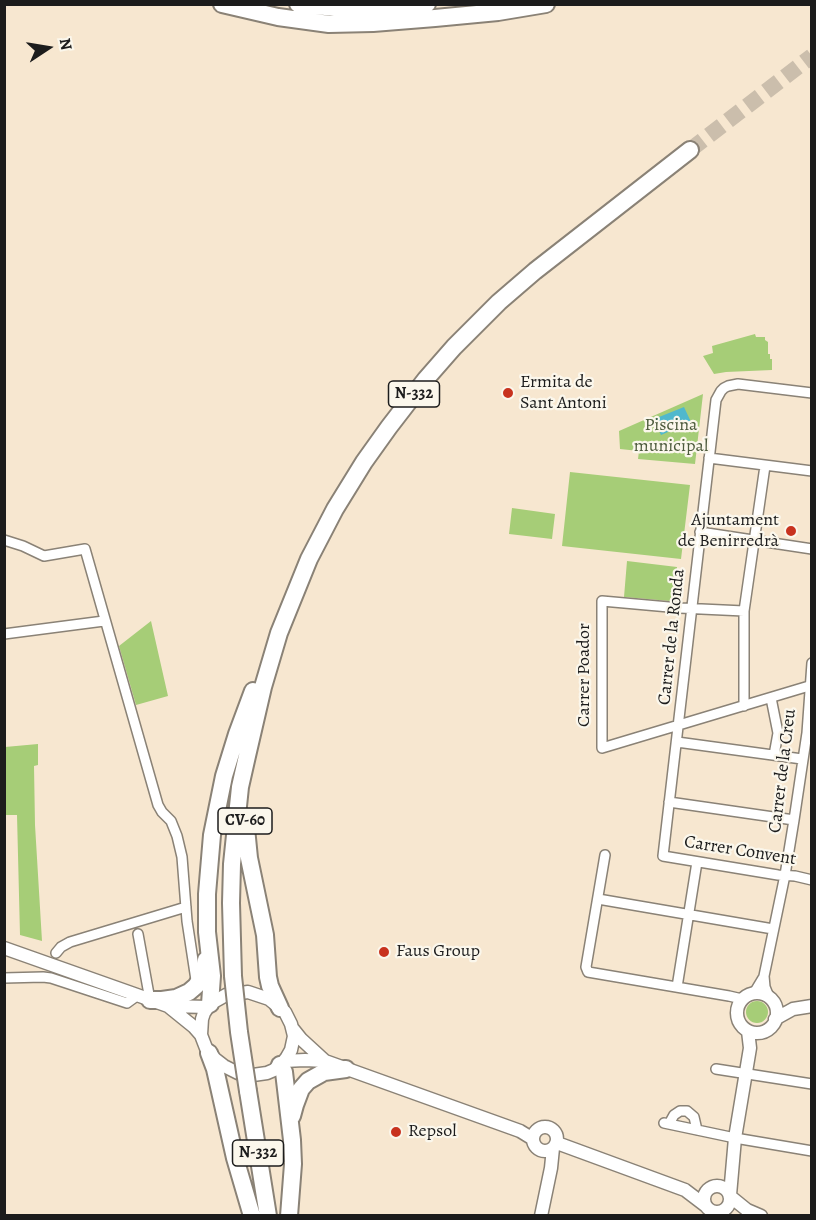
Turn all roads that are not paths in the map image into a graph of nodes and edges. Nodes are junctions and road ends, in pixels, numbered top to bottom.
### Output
1 (222, 4) edge
2 (298, 4) edge
3 (427, 4) edge
4 (546, 4) edge
5 (690, 150) tunnel mouth
6 (812, 393) edge
7 (709, 458) junction
8 (765, 466) junction
9 (812, 471) edge
10 (700, 532) junction
11 (754, 539) junction
12 (4, 540) edge
13 (812, 549) edge
14 (691, 608) junction
15 (744, 611) junction
16 (286, 614) junction
17 (104, 621) junction
18 (279, 633) junction
19 (4, 634) edge
20 (811, 668) edge
21 (809, 686) junction
22 (771, 698) junction
23 (744, 706) junction
24 (678, 725) junction
25 (809, 734) edge
26 (677, 742) junction
27 (774, 755) junction
28 (802, 759) junction
29 (800, 775) junction
30 (812, 777) edge
31 (669, 802) junction
32 (794, 820) junction
33 (605, 855) dead end
34 (663, 856) joint
35 (697, 862) junction
36 (785, 875) junction
37 (812, 880) edge
38 (598, 900) junction
39 (186, 907) junction
40 (689, 915) junction
41 (207, 925) junction
42 (773, 929) junction
43 (138, 934) dead end
44 (4, 948) edge
45 (56, 952) dead end
46 (764, 976) junction
47 (4, 978) edge
48 (196, 980) dead end
49 (677, 987) junction
50 (754, 993) junction
51 (144, 998) junction
52 (771, 999) junction
53 (740, 1003) junction
54 (168, 1006) junction
55 (209, 1006) junction
56 (812, 1006) edge
57 (280, 1008) junction
58 (793, 1009) junction
59 (775, 1019) junction
60 (293, 1029) junction
61 (748, 1031) junction
62 (764, 1031) junction
63 (201, 1035) junction
64 (750, 1048) junction
65 (209, 1053) junction
66 (325, 1061) junction
67 (282, 1063) junction
68 (346, 1069) junction
69 (716, 1069) dead end
70 (746, 1074) junction
71 (812, 1084) edge
72 (291, 1123) junction
73 (698, 1130) junction
74 (536, 1134) junction
75 (735, 1138) junction
76 (550, 1147) junction
77 (812, 1150) edge
78 (733, 1155) junction
79 (712, 1187) junction
80 (685, 1190) junction
81 (721, 1207) edge
82 (252, 1215) edge
83 (268, 1215) edge
84 (289, 1215) edge
85 (542, 1215) edge
86 (761, 1215) edge

1 - 4 highway
2 - 3 highway
5 - 16 highway, N-332
6 - 7 street, Carrer de la Ronda
7 - 8 street
7 - 10 street, Carrer de la Ronda
8 - 9 street
8 - 11 street
10 - 11 street
10 - 14 street, Carrer de la Ronda
11 - 13 street
11 - 15 street
12 - 17 street
14 - 15 street
14 - 24 street, Carrer de la Ronda
14 - 24 street, Carrer Poador
15 - 23 street
16 - 18 highway, N-332
16 - 41 highway
17 - 19 street
17 - 39 street
18 - 57 highway, CV-60
18 - 83 highway, N-332, bridge
20 - 21 street, Carrer de la Creu
21 - 22 street
21 - 25 street, Carrer de la Creu
22 - 23 street
22 - 27 street
23 - 24 street
24 - 26 street, Carrer de la Ronda
25 - 28 street, Carrer de la Creu
26 - 27 street
26 - 31 street, Carrer de la Ronda
27 - 28 street
28 - 29 street, Carrer de la Creu
29 - 30 street
29 - 32 street, Carrer de la Creu
31 - 32 street
31 - 34 street, Carrer de la Ronda
32 - 36 street, Carrer de la Creu
33 - 38 street
34 - 35 street, Carrer Convent
35 - 36 street, Carrer Convent
35 - 40 street
36 - 37 street, Carrer Convent
36 - 42 street, Carrer de la Creu
38 - 40 street
38 - 49 street
39 - 41 street
39 - 45 street
39 - 48 street
40 - 42 street
40 - 49 street
41 - 51 highway
41 - 55 highway
42 - 46 street, Carrer de la Creu
43 - 51 street
44 - 51 street
46 - 50 street
46 - 52 street
47 - 51 street
49 - 53 street
50 - 52 street
50 - 53 street
51 - 54 street
52 - 58 street
52 - 59 street
53 - 61 street
54 - 55 street
54 - 63 street
55 - 57 street
55 - 63 street
56 - 58 street
57 - 60 street
58 - 59 street
59 - 62 street
60 - 66 street
60 - 67 street
61 - 62 street
61 - 64 street
62 - 64 street
63 - 65 street
64 - 70 street
65 - 67 street
65 - 82 highway
66 - 67 street
66 - 68 street
67 - 72 highway
68 - 72 highway
68 - 74 street
69 - 70 street
70 - 71 street
70 - 75 street
72 - 84 highway
73 - 73 street
73 - 75 street
74 - 76 street
74 - 76 street
75 - 77 street
75 - 78 street
76 - 80 street
76 - 85 street
78 - 79 street
78 - 81 street
79 - 80 street
79 - 81 street
79 - 81 street
80 - 81 street
81 - 86 street

